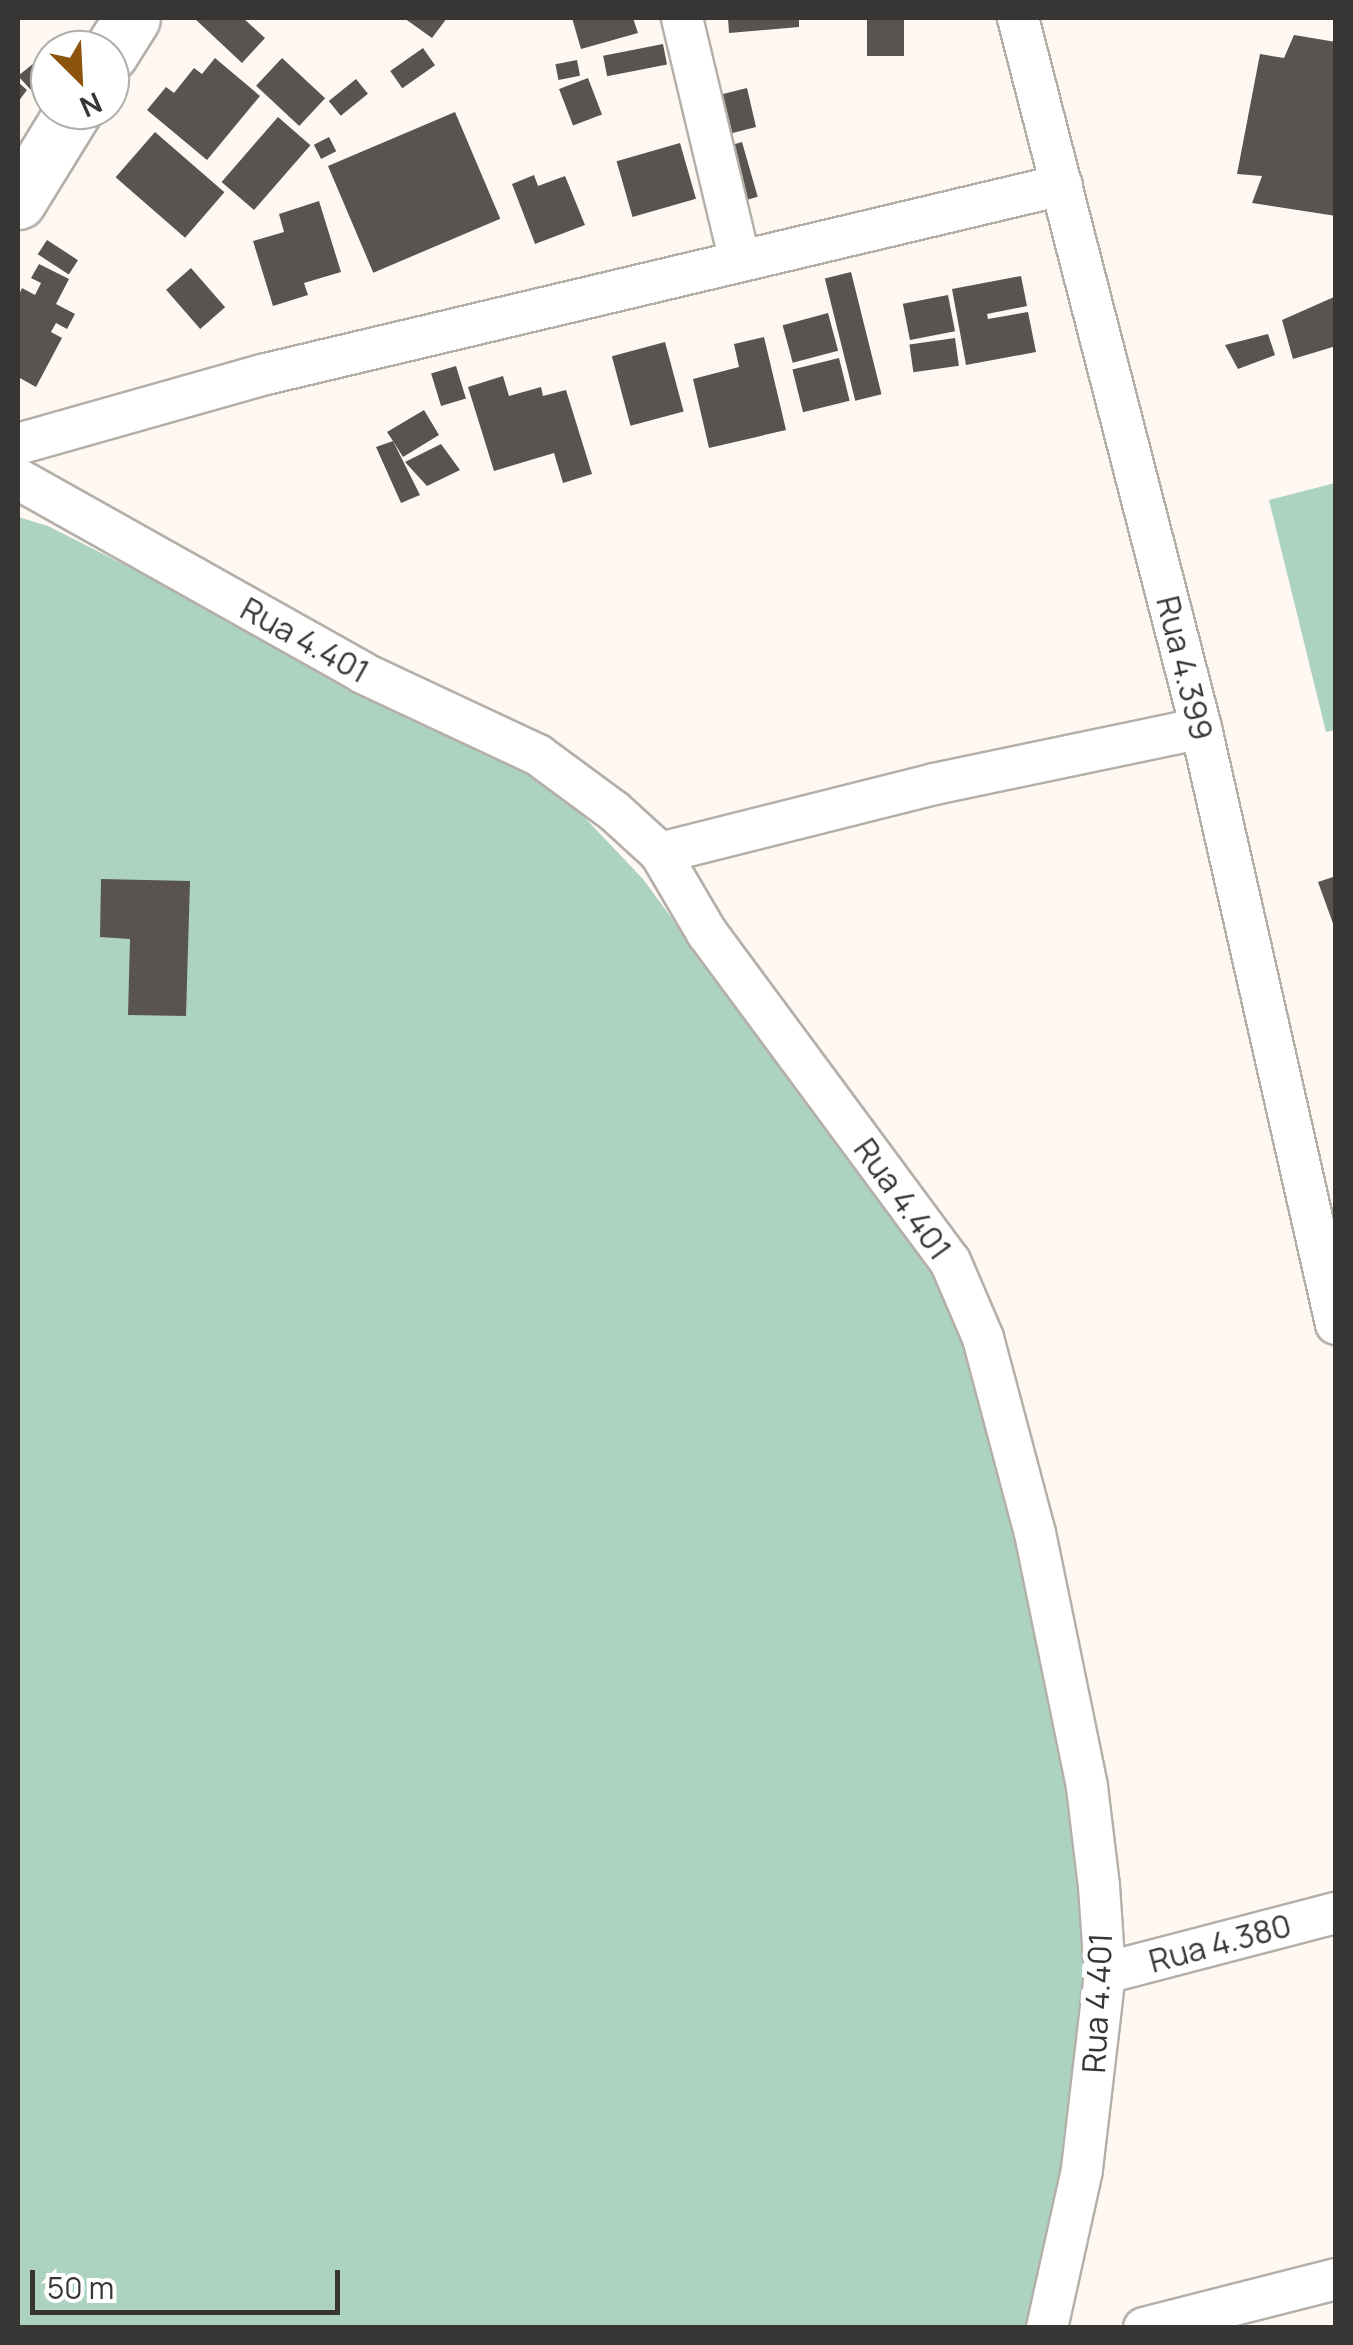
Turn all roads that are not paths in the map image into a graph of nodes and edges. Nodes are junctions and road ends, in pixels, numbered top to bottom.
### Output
1 (682, 18) edge
2 (1018, 18) edge
3 (62, 130) edge
4 (1062, 185) junction
5 (18, 202) edge
6 (740, 261) junction
7 (18, 444) edge
8 (18, 479) edge
9 (1201, 728) junction
10 (660, 853) junction
11 (1336, 1324) edge
12 (1336, 1913) edge
13 (1106, 1974) junction
14 (1336, 2280) edge
15 (1047, 2328) edge
16 (1144, 2328) edge

1 - 6 street
2 - 4 street, Rua 4.399
3 - 5 main road
4 - 6 street
4 - 9 street, Rua 4.399
6 - 7 street
8 - 10 street, Rua 4.401
9 - 10 street
9 - 11 street, Rua 4.399
10 - 13 street, Rua 4.401
12 - 13 street, Rua 4.380
13 - 15 street, Rua 4.401
14 - 16 street

